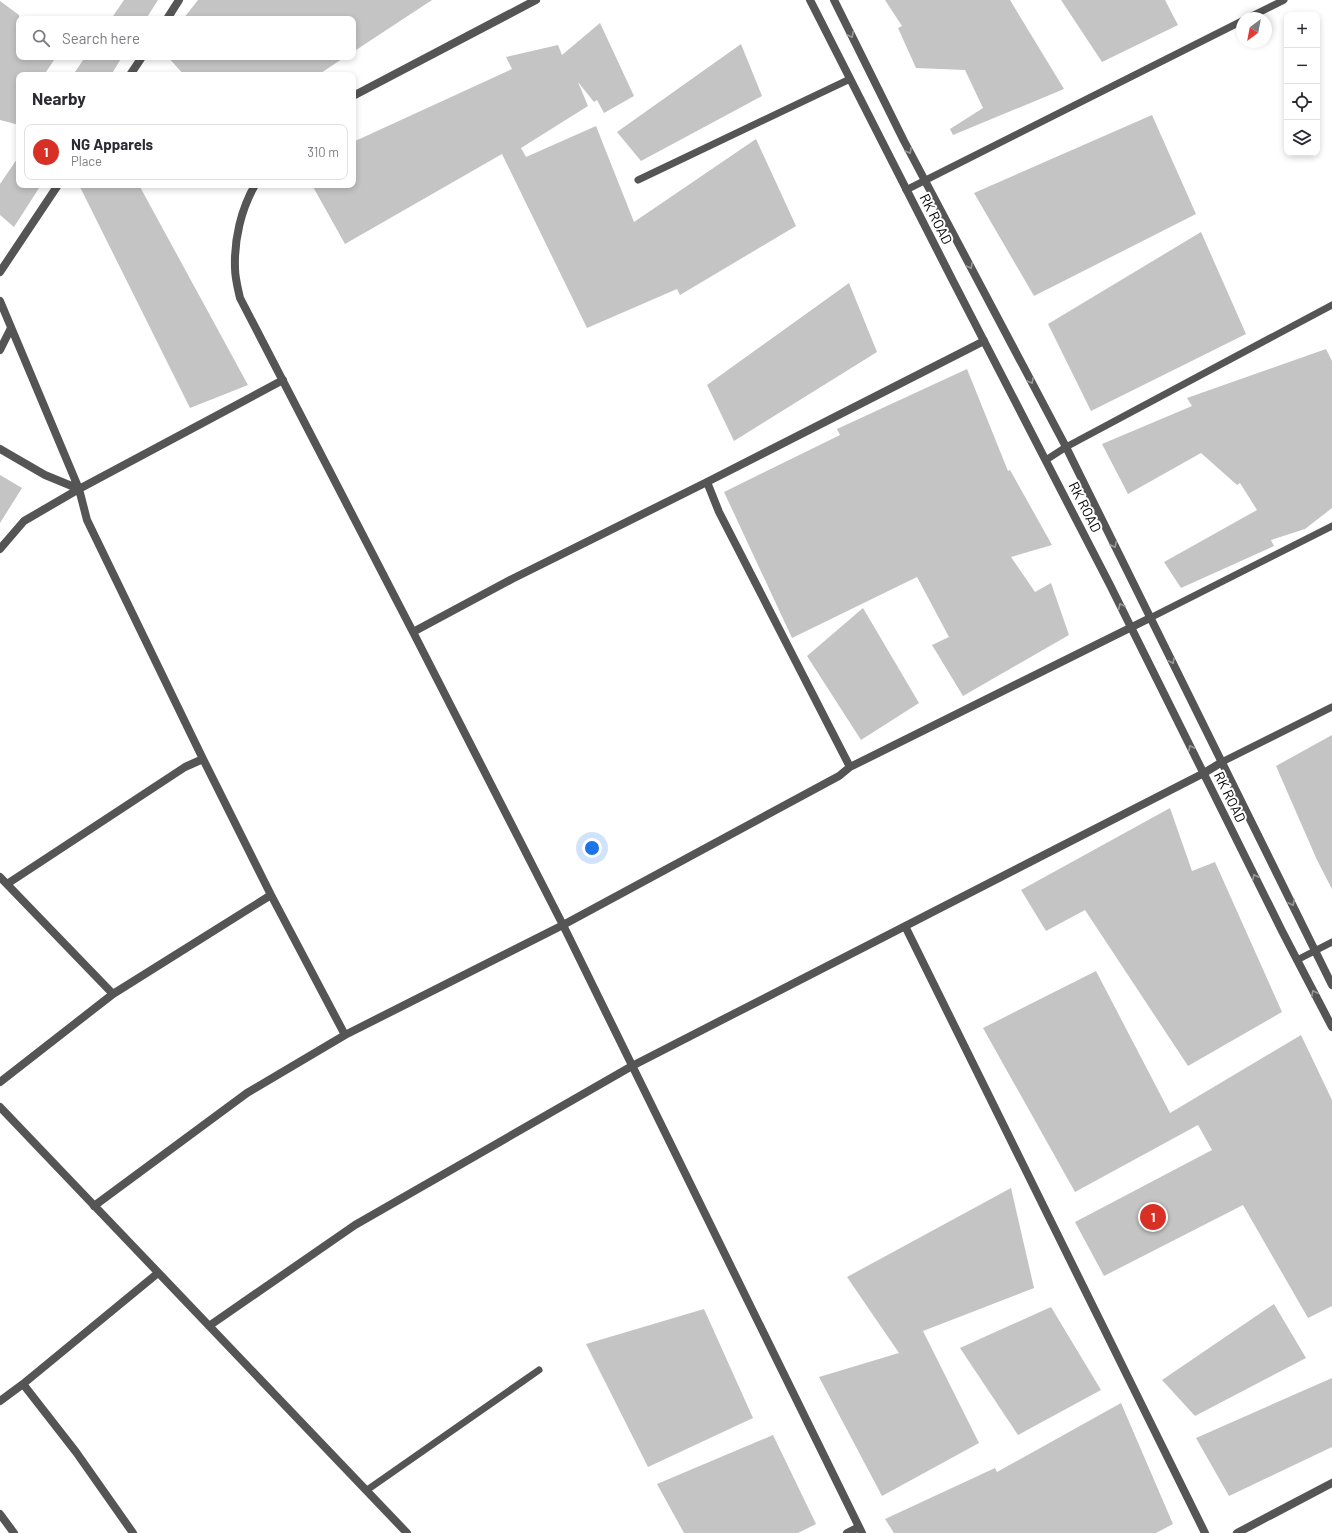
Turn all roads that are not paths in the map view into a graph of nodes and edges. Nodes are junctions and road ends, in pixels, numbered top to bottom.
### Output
1 (179, 0) edge
2 (536, 0) edge
3 (810, 0) edge
4 (834, 0) edge
5 (1284, 0) edge
6 (1260, 12) edge
7 (169, 16) edge
8 (1236, 24) edge
9 (140, 60) edge
10 (132, 72) edge
11 (850, 79) junction
12 (356, 94) edge
13 (638, 180) dead end
14 (925, 180) junction
15 (56, 188) edge
16 (253, 188) edge
17 (906, 190) junction
18 (0, 272) edge
19 (0, 301) edge
20 (1332, 305) edge
21 (11, 328) junction
22 (984, 341) junction
23 (0, 350) edge
24 (283, 380) junction
25 (1066, 447) junction
26 (0, 449) edge
27 (1046, 460) junction
28 (707, 482) junction
29 (79, 489) junction
30 (1332, 526) edge
31 (0, 548) edge
32 (1150, 618) junction
33 (1132, 627) junction
34 (413, 632) junction
35 (1332, 707) edge
36 (203, 759) junction
37 (1222, 762) junction
38 (850, 767) junction
39 (1204, 773) junction
40 (0, 877) edge
41 (7, 884) junction
42 (271, 895) junction
43 (563, 925) junction
44 (905, 926) junction
45 (1332, 942) edge
46 (1315, 951) junction
47 (1297, 960) junction
48 (1332, 985) edge
49 (113, 994) junction
50 (1332, 1027) edge
51 (345, 1035) junction
52 (632, 1066) junction
53 (0, 1082) edge
54 (0, 1107) edge
55 (94, 1206) junction
56 (158, 1273) junction
57 (209, 1326) junction
58 (539, 1370) dead end
59 (23, 1384) junction
60 (0, 1401) edge
61 (1332, 1483) edge
62 (367, 1490) junction
63 (0, 1514) edge
64 (861, 1530) edge
65 (14, 1533) edge
66 (133, 1533) edge
67 (407, 1533) edge
68 (848, 1533) edge
69 (1205, 1533) edge
70 (1237, 1533) edge

1 - 7 street
2 - 12 street
3 - 11 street, RK ROAD
4 -> 14 street, RK ROAD
5 - 6 lane
8 - 14 lane
9 - 10 street
11 - 13 lane
11 - 17 street, RK ROAD
14 - 17 lane
14 -> 25 street, RK ROAD
15 - 18 street
16 - 24 street
17 - 22 street, RK ROAD
19 - 21 street
20 - 25 lane
21 - 23 street
21 - 29 street
22 - 27 street, RK ROAD
22 - 28 street
24 - 29 street
24 - 34 street
25 - 27 lane
25 -> 32 street, RK ROAD
26 - 29 street
33 -> 27 street, RK ROAD
28 - 34 street
28 - 38 street
29 - 31 street
29 - 36 street
30 - 32 lane
32 - 33 street
32 -> 37 street, RK ROAD
33 - 38 street
39 -> 33 street, RK ROAD
34 - 43 street
35 - 37 lane
36 - 41 street
36 - 42 street
37 - 39 street
37 -> 46 street, RK ROAD
38 - 43 street
39 - 44 street
47 -> 39 street, RK ROAD
40 - 41 street
41 - 49 street
42 - 49 street
42 - 51 street
43 - 51 street
43 - 52 street
44 - 52 street
44 - 69 street
45 - 46 lane
46 - 47 lane
46 - 48 street, RK ROAD
50 -> 47 street, RK ROAD
49 - 53 street
51 - 55 street
52 - 57 street
52 - 64 street
54 - 55 street
55 - 56 street
56 - 57 street
56 - 59 street
57 - 62 street
58 - 62 lane
59 - 60 street
59 - 66 street
61 - 70 street
62 - 67 street
63 - 65 street
64 - 68 street

